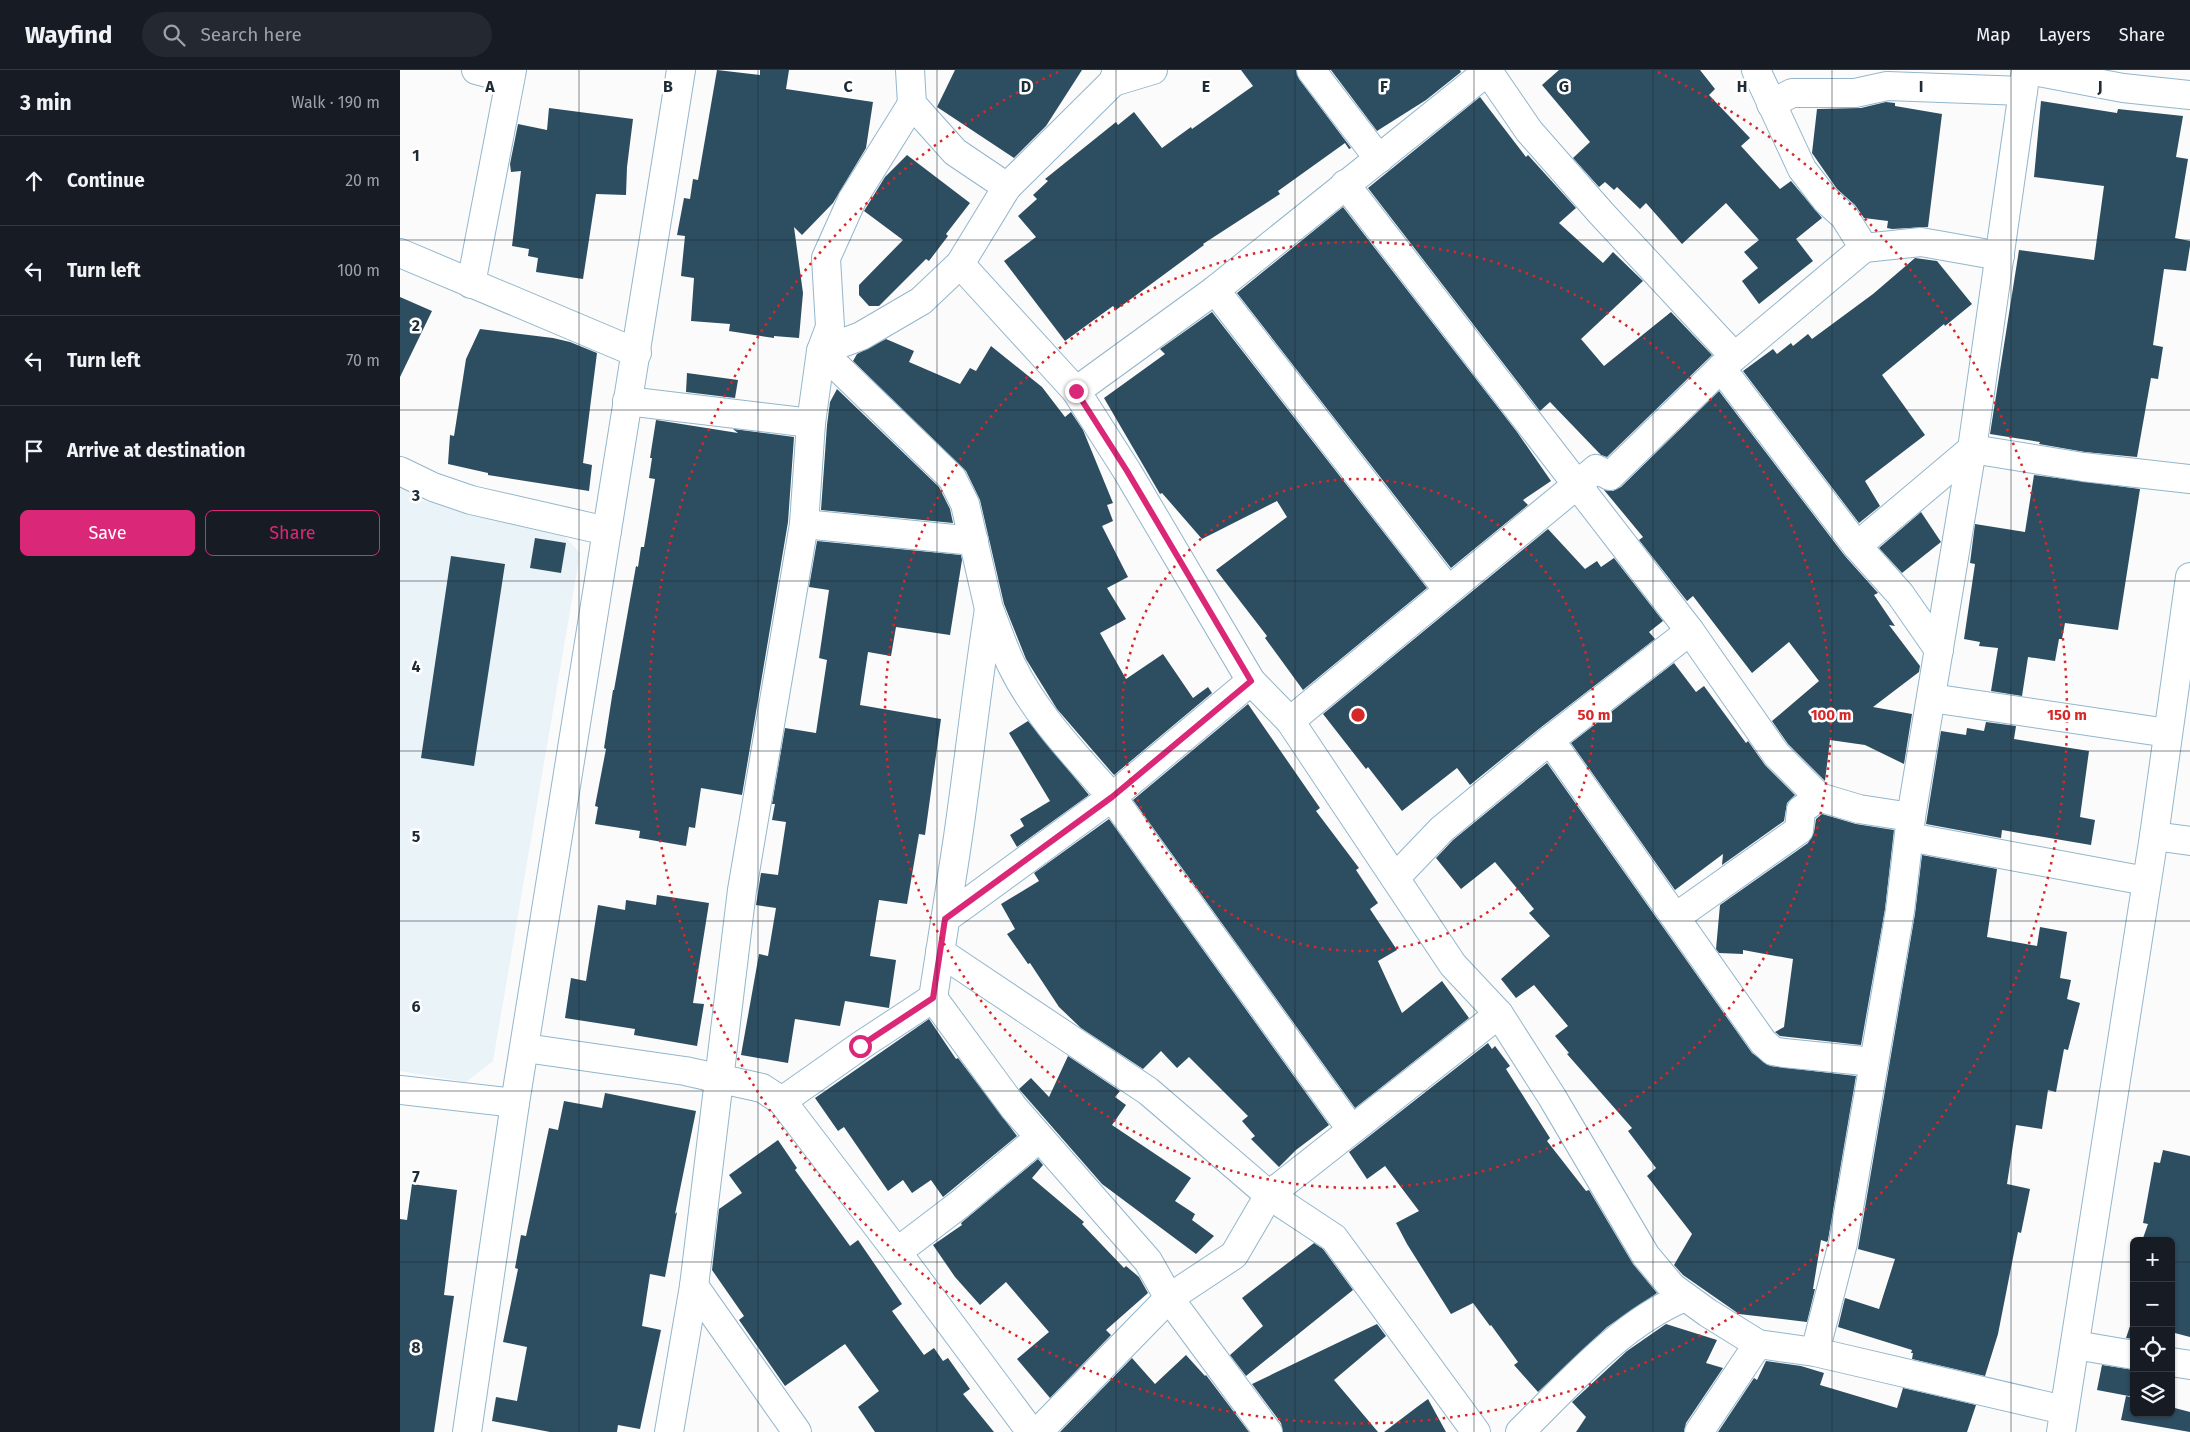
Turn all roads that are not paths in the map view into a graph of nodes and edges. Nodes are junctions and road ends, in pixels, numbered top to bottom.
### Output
1 (476, 70) edge
2 (681, 70) edge
3 (910, 70) edge
4 (1154, 70) edge
5 (1311, 70) edge
6 (1488, 70) edge
7 (1756, 70) edge
8 (511, 74) edge
9 (1115, 76) edge
10 (2026, 77) edge
11 (2190, 95) edge
12 (912, 104) junction
13 (1771, 104) junction
14 (1379, 159) junction
15 (1345, 184) junction
16 (1007, 187) junction
17 (1864, 248) junction
18 (400, 253) edge
19 (2000, 256) junction
20 (960, 264) junction
21 (471, 284) junction
22 (1215, 290) junction
23 (821, 351) junction
24 (637, 353) junction
25 (1727, 362) junction
26 (1076, 391) junction
27 (627, 401) junction
28 (811, 423) junction
29 (1972, 449) junction
30 (400, 471) edge
31 (2190, 479) edge
32 (1579, 485) junction
33 (804, 524) junction
34 (607, 531) junction
35 (974, 541) junction
36 (1857, 546) junction
37 (2190, 577) edge
38 (1448, 590) junction
39 (990, 609) junction
40 (1690, 631) junction
41 (1940, 650) junction
42 (1251, 681) junction
43 (1931, 698) junction
44 (1290, 721) junction
45 (2168, 733) junction
46 (1550, 740) junction
47 (1112, 797) junction
48 (1819, 797) junction
49 (1910, 827) junction
50 (2154, 836) junction
51 (2190, 841) edge
52 (1395, 878) junction
53 (2146, 881) junction
54 (1676, 917) junction
55 (945, 919) junction
56 (940, 952) junction
57 (933, 998) junction
58 (1498, 1014) junction
59 (525, 1048) junction
60 (1874, 1062) junction
61 (720, 1080) junction
62 (400, 1090) edge
63 (782, 1101) junction
64 (515, 1103) junction
65 (1351, 1129) junction
66 (1038, 1138) junction
67 (1269, 1195) junction
68 (897, 1252) junction
69 (694, 1286) junction
70 (1685, 1297) junction
71 (1169, 1298) junction
72 (1758, 1344) junction
73 (2075, 1345) junction
74 (1815, 1352) junction
75 (2130, 1354) edge
76 (2175, 1363) edge
77 (2190, 1365) edge
78 (2063, 1421) edge
79 (467, 1432) edge
80 (669, 1432) edge
81 (797, 1432) edge
82 (1031, 1432) edge
83 (1038, 1432) edge
84 (1268, 1432) edge
85 (1476, 1432) edge
86 (1520, 1432) edge
87 (1699, 1432) edge

1 - 8 street
2 - 24 street
3 - 12 street
4 - 9 street
5 - 14 street
6 - 14 street
6 - 25 street
7 - 13 street
8 - 21 street
9 - 16 street
10 - 11 street
10 - 13 street
10 - 19 street
12 - 16 street
12 - 23 street
13 - 17 street
14 - 15 street
15 - 22 street
15 - 32 street
16 - 20 street
17 - 19 street
17 - 25 street
18 - 21 street
19 - 29 street
20 - 23 street
20 - 26 street
21 - 24 street
22 - 26 street
22 - 38 street
23 - 28 street
23 - 35 street
24 - 27 street
25 - 32 street
25 - 36 street
26 - 42 street
27 - 28 street
27 - 34 street
28 - 33 street
29 - 31 street
29 - 36 street
29 - 41 street
30 - 34 street
32 - 38 street
32 - 40 street
33 - 35 street
33 - 61 street
34 - 59 street
35 - 39 street
36 - 41 street
37 - 45 street
38 - 44 street
39 - 47 street
39 - 55 street
40 - 46 street
40 - 48 street
41 - 43 street
42 - 44 street
42 - 47 street
43 - 45 street
43 - 49 street
44 - 52 street
45 - 50 street
46 - 52 street
46 - 54 street
47 - 55 street
47 - 65 street
48 - 49 street
48 - 54 street
49 - 53 street
49 - 60 street
50 - 51 street
50 - 53 street
52 - 58 street
53 - 73 street
54 - 60 street
55 - 56 street
56 - 57 street
56 - 67 street
57 - 63 street
57 - 66 street
58 - 65 street
58 - 70 street
59 - 61 street
59 - 64 street
60 - 74 street
61 - 63 street
61 - 69 street
62 - 64 street
63 - 68 street
64 - 79 street
65 - 67 street
66 - 68 street
66 - 71 street
67 - 71 street
67 - 85 street
68 - 82 street
69 - 80 street
69 - 81 street
70 - 72 street
70 - 86 street
71 - 83 street
71 - 84 street
72 - 74 street
72 - 87 street
73 - 75 street
73 - 78 street
74 - 78 street
76 - 77 street

